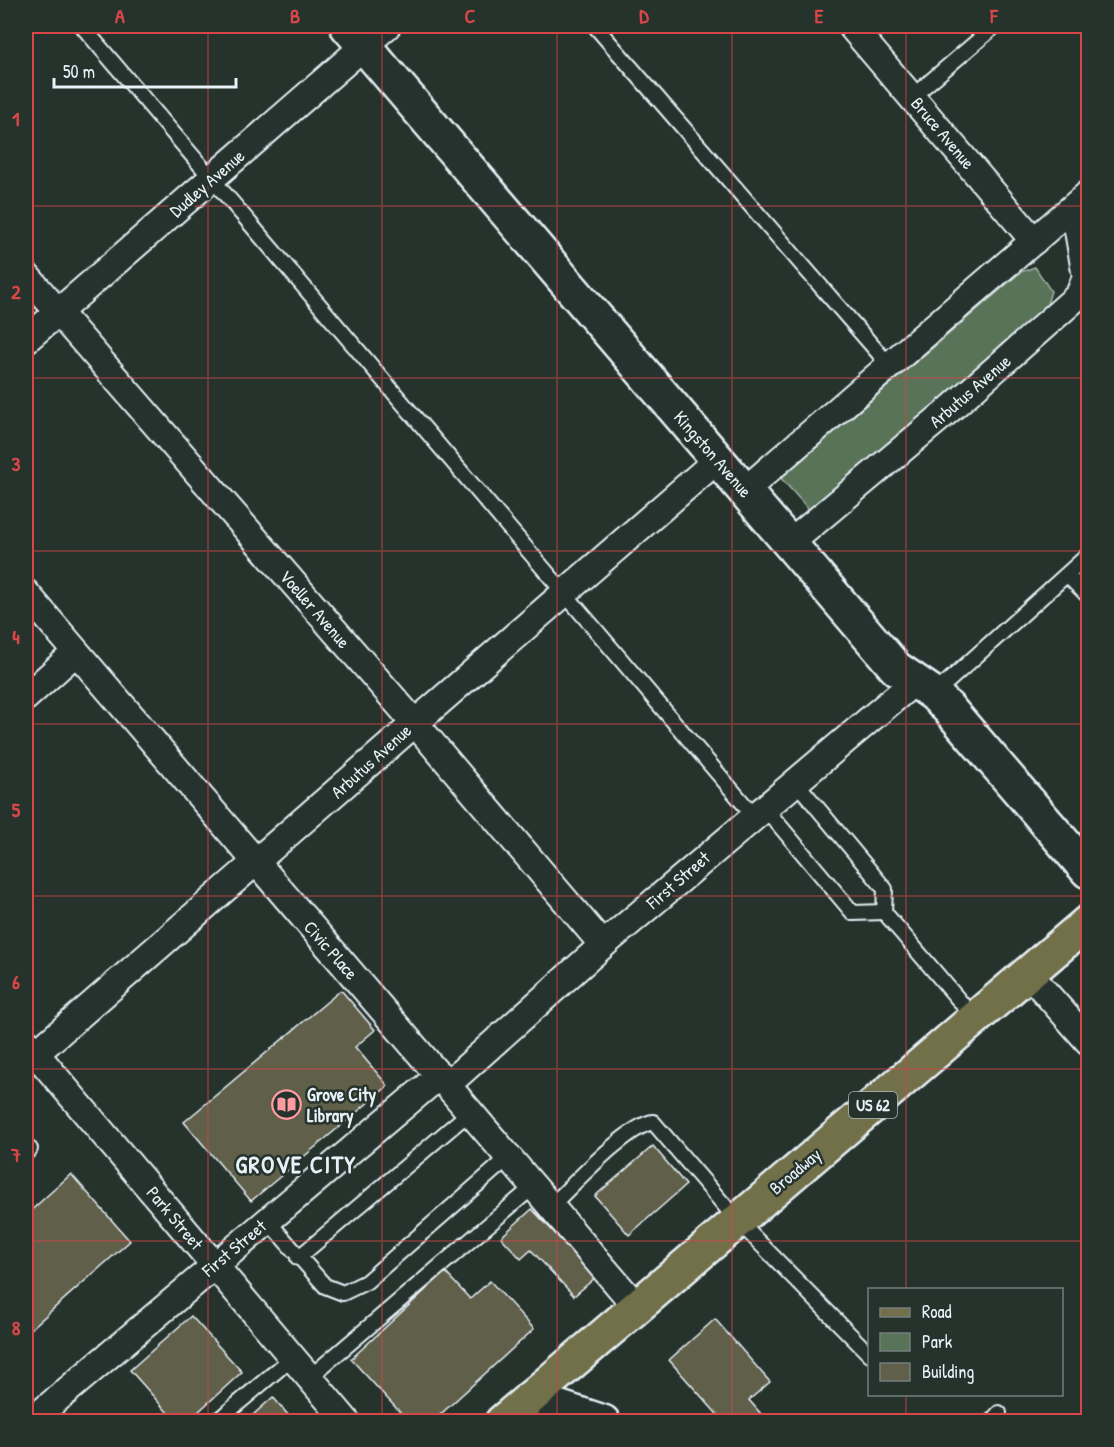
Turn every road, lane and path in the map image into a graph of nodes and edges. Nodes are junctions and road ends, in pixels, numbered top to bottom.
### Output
1 (81, 26) edge
2 (595, 26) edge
3 (995, 26) edge
4 (861, 30) edge
5 (366, 32) edge
6 (912, 97) junction
7 (213, 178) junction
8 (1081, 201) edge
9 (1034, 241) junction
10 (26, 275) edge
11 (58, 313) junction
12 (26, 340) edge
13 (889, 365) junction
14 (717, 460) junction
15 (744, 491) junction
16 (789, 544) junction
17 (1089, 555) edge
18 (1066, 575) junction
19 (565, 591) junction
20 (26, 593) edge
21 (1089, 596) edge
22 (76, 652) junction
23 (924, 688) junction
24 (26, 697) edge
25 (414, 722) junction
26 (795, 781) junction
27 (759, 811) junction
28 (256, 863) junction
29 (1089, 871) edge
30 (884, 912) junction
31 (1089, 922) edge
32 (603, 945) junction
33 (1029, 974) junction
34 (975, 1019) junction
35 (1089, 1041) edge
36 (29, 1052) edge
37 (444, 1079) junction
38 (471, 1111) junction
39 (509, 1157) junction
40 (534, 1186) junction
41 (551, 1206) junction
42 (267, 1220) junction
43 (737, 1220) junction
44 (298, 1258) junction
45 (214, 1264) junction
46 (636, 1306) junction
47 (868, 1354) edge
48 (293, 1357) junction
49 (310, 1377) junction
50 (530, 1398) junction
51 (30, 1422) edge
52 (216, 1422) edge
53 (348, 1422) edge
54 (502, 1422) edge
55 (603, 1422) edge

1 - 7 lane
2 - 13 lane
3 - 6 lane
4 - 6 street, Bruce Avenue
5 - 7 street, Dudley Avenue
5 - 14 street, Kingston Avenue
6 - 9 street, Bruce Avenue
7 - 11 street, Dudley Avenue
7 - 19 lane
8 - 9 street, Arbutus Avenue
8 - 16 street, Arbutus Avenue
9 - 13 street, Arbutus Avenue
10 - 11 street, Voeller Avenue
11 - 12 street, Dudley Avenue
11 - 25 street, Voeller Avenue
13 - 15 street, Arbutus Avenue
14 - 15 street, Kingston Avenue
14 - 19 street, Arbutus Avenue
15 - 16 street, Kingston Avenue
16 - 23 street, Kingston Avenue
17 - 18 lane
18 - 21 lane
18 - 23 lane
19 - 25 street, Arbutus Avenue
19 - 27 lane
20 - 22 street, Civic Place
22 - 24 street
22 - 28 street, Civic Place
23 - 26 street, First Street
23 - 29 street, Kingston Avenue
25 - 28 street, Arbutus Avenue
25 - 32 street, Voeller Avenue
26 - 27 street, First Street
26 - 30 lane
27 - 30 lane
27 - 32 street, First Street
28 - 36 street, Arbutus Avenue
28 - 37 street, Civic Place
30 - 34 lane
31 - 33 main road, Broadway / US 62
32 - 37 street, First Street
33 - 34 main road, Broadway / US 62
33 - 35 street
34 - 43 main road, Broadway / US 62
36 - 45 street, Park Street
37 - 38 street, Civic Place
37 - 42 street, First Street
38 - 39 street, Civic Place
38 - 44 lane
39 - 40 street, Civic Place
39 - 44 lane
40 - 41 street, Civic Place
40 - 49 lane
41 - 43 lane
41 - 46 street, Civic Place
42 - 44 lane
42 - 45 street, First Street
43 - 46 main road, Broadway / US 62
43 - 47 lane
45 - 48 street, Park Street
45 - 51 street, First Street
46 - 50 main road, Broadway / US 62
48 - 49 street, Park Street
48 - 52 lane
49 - 53 street, Park Street
50 - 54 main road, Broadway / US 62
50 - 55 street

